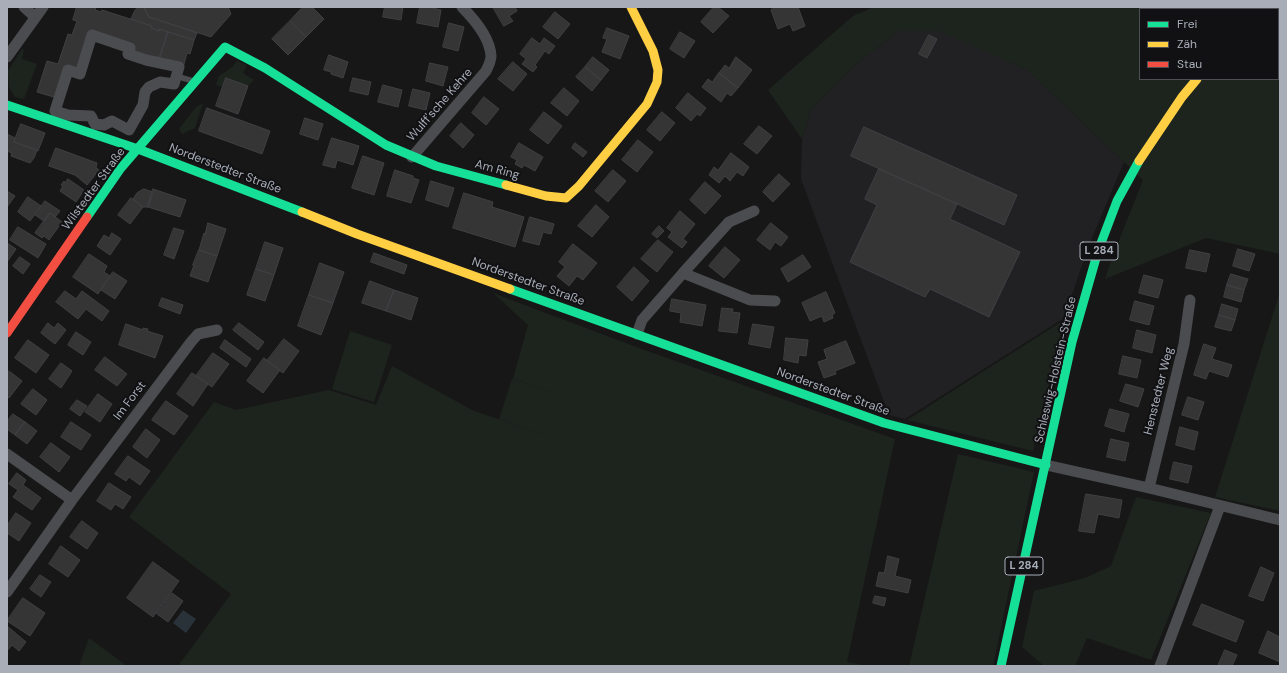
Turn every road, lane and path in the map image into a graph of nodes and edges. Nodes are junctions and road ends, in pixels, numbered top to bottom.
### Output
1 (24, 7) edge
2 (43, 7) edge
3 (462, 7) edge
4 (631, 7) edge
5 (35, 17) junction
6 (225, 47) joint
7 (7, 57) edge
8 (176, 76) junction
9 (1196, 80) edge
10 (195, 81) junction
11 (7, 105) edge
12 (66, 120) junction
13 (138, 149) junction
14 (412, 157) junction
15 (754, 211) dead end
16 (683, 273) junction
17 (1190, 300) dead end
18 (775, 302) dead end
19 (217, 330) dead end
20 (7, 332) edge
21 (637, 334) junction
22 (7, 454) edge
23 (1046, 465) junction
24 (1149, 488) junction
25 (72, 500) junction
26 (1220, 506) junction
27 (1280, 520) edge
28 (7, 592) edge
29 (1001, 666) edge
30 (1160, 666) edge

1 - 5 street
2 - 5 street
3 - 14 street, Wulff'sche Kehre
4 - 14 street, Am Ring
5 - 7 street
6 - 10 street, Wilstedter Straße
6 - 14 street, Am Ring
8 - 10 lane
8 - 12 street
8 - 12 street
9 - 23 street, Schleswig-Holstein-Straße / L 284
10 - 13 street, Wilstedter Straße
11 - 12 street, Norderstedter Straße
12 - 13 street, Norderstedter Straße
13 - 20 street, Wilstedter Straße
13 - 21 street, Norderstedter Straße
15 - 16 street
16 - 18 street
16 - 21 street
17 - 24 street, Henstedter Weg
19 - 25 street, Im Forst
21 - 23 street, Norderstedter Straße
22 - 25 street
23 - 24 street
23 - 29 street, Schleswig-Holstein-Straße / L 284
24 - 26 street
25 - 28 street, Im Forst
26 - 27 street
26 - 30 street

